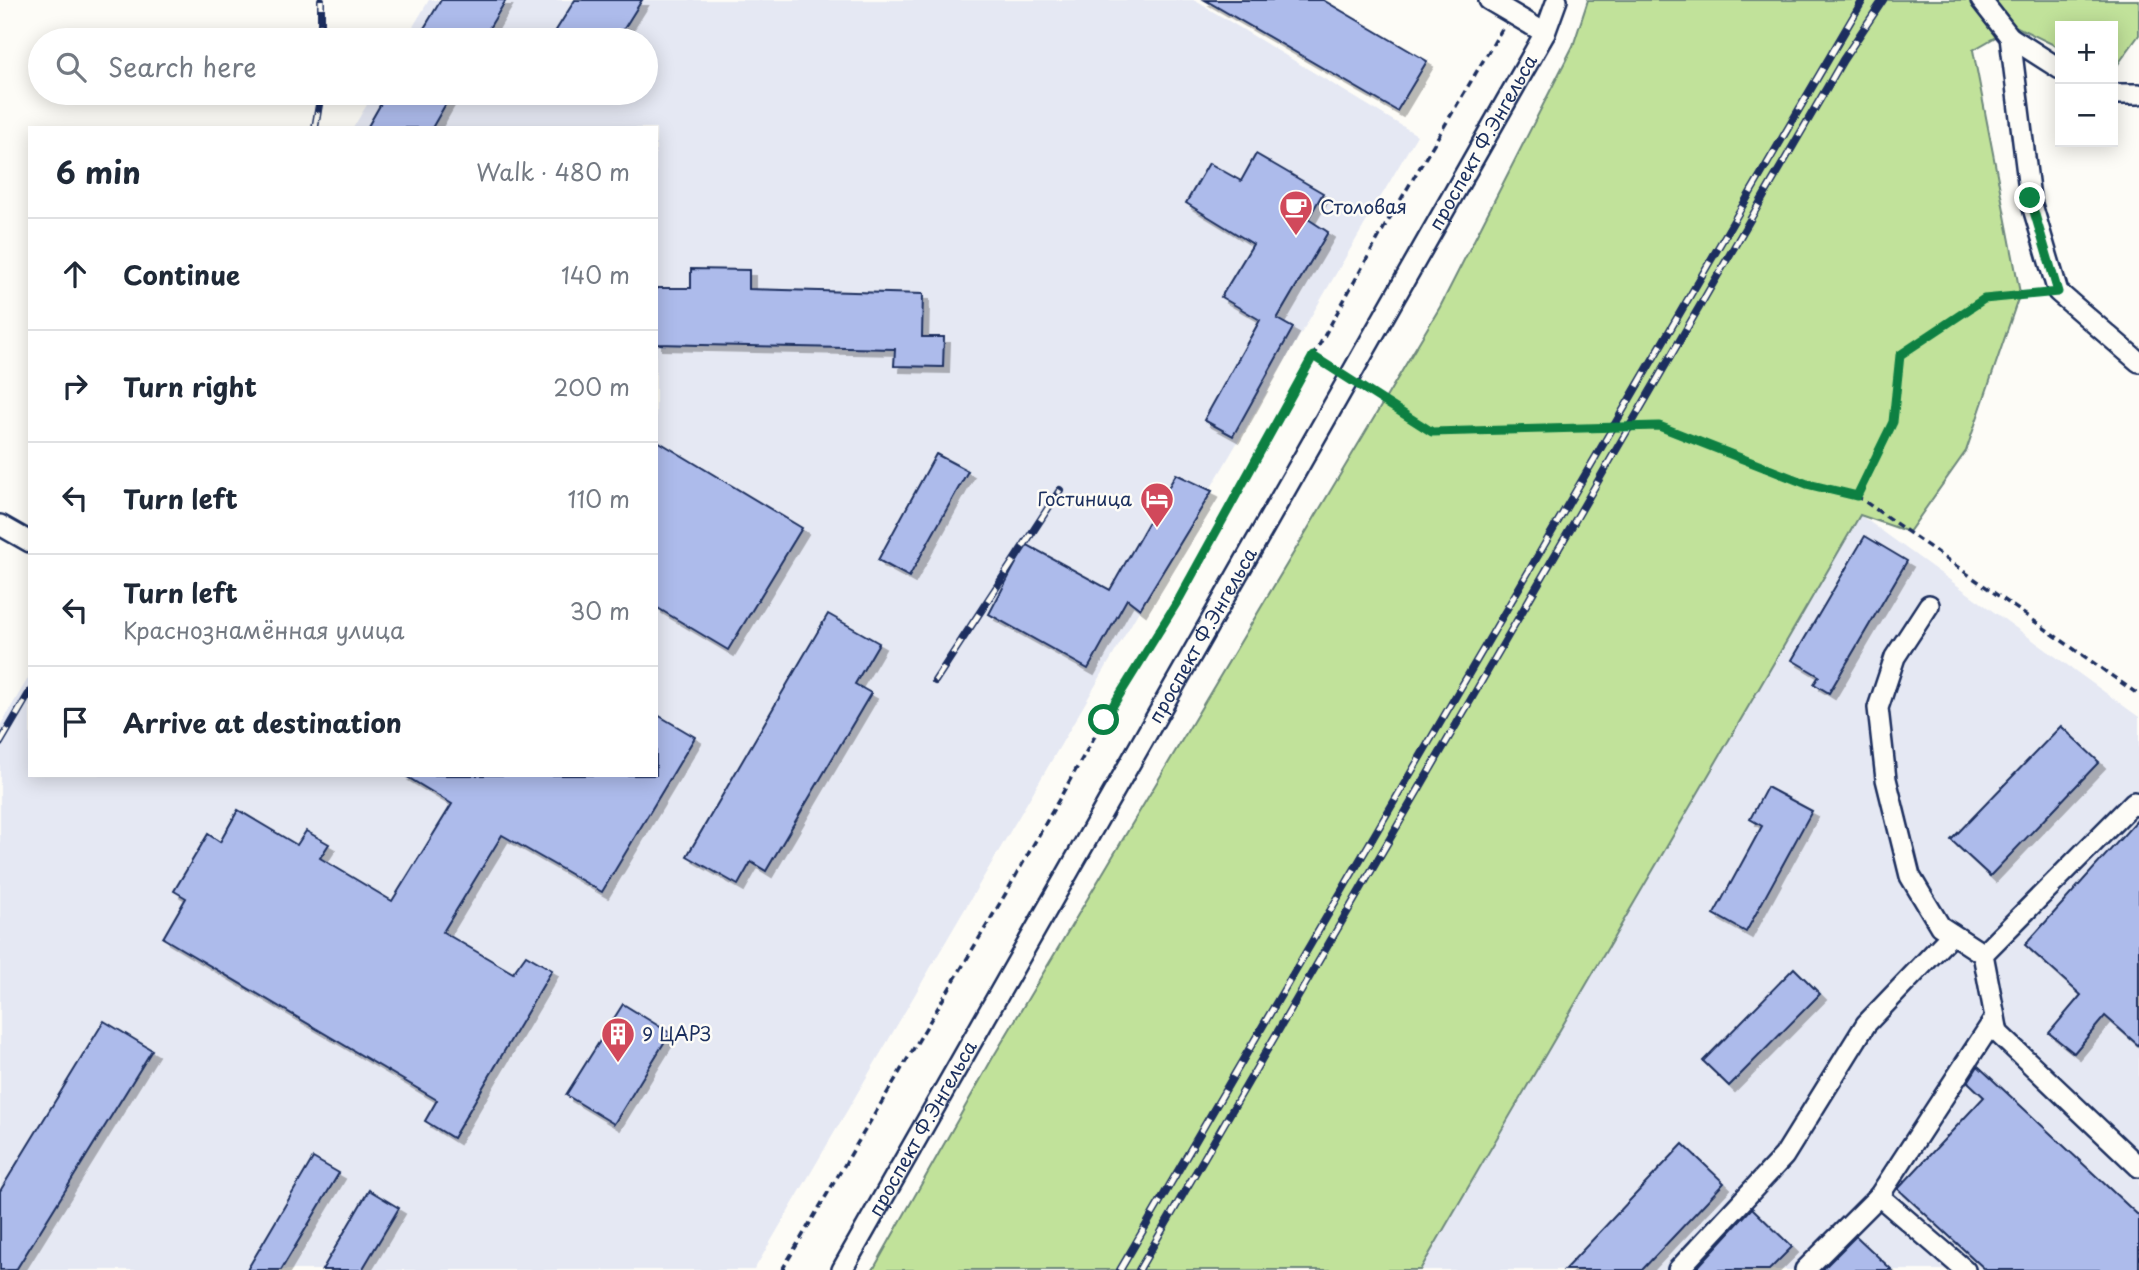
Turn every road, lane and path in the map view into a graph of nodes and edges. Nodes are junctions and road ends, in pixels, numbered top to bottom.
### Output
1 (1489, 0) edge
2 (1558, 0) edge
3 (1981, 0) edge
4 (1512, 13) junction
5 (1545, 33) junction
6 (2010, 37) junction
7 (2055, 66) edge
8 (2118, 94) edge
9 (2139, 94) edge
10 (2058, 292) junction
11 (1313, 356) junction
12 (2139, 362) edge
13 (1349, 381) junction
14 (1857, 496) junction
15 (0, 525) edge
16 (28, 541) edge
17 (1929, 606) dead end
18 (2139, 695) edge
19 (2139, 806) edge
20 (1952, 934) junction
21 (1983, 954) junction
22 (1994, 1018) junction
23 (2139, 1167) edge
24 (1879, 1196) junction
25 (782, 1270) edge
26 (842, 1270) edge
27 (1678, 1270) edge
28 (1804, 1270) edge
29 (1965, 1270) edge

1 - 4 street
2 - 5 street, проспект Ф.Энгельса
3 - 6 street
4 - 5 street
4 - 11 path
5 - 13 street, проспект Ф.Энгельса
6 - 7 street
6 - 10 street
8 - 9 street
10 - 12 street
10 - 14 path
11 - 13 path
11 - 25 path
13 - 14 path
13 - 26 street, проспект Ф.Энгельса
14 - 18 path
15 - 16 street
17 - 20 street
19 - 21 street
20 - 21 street
20 - 27 street
21 - 22 street
22 - 23 street
22 - 24 street
24 - 28 street
24 - 29 street

